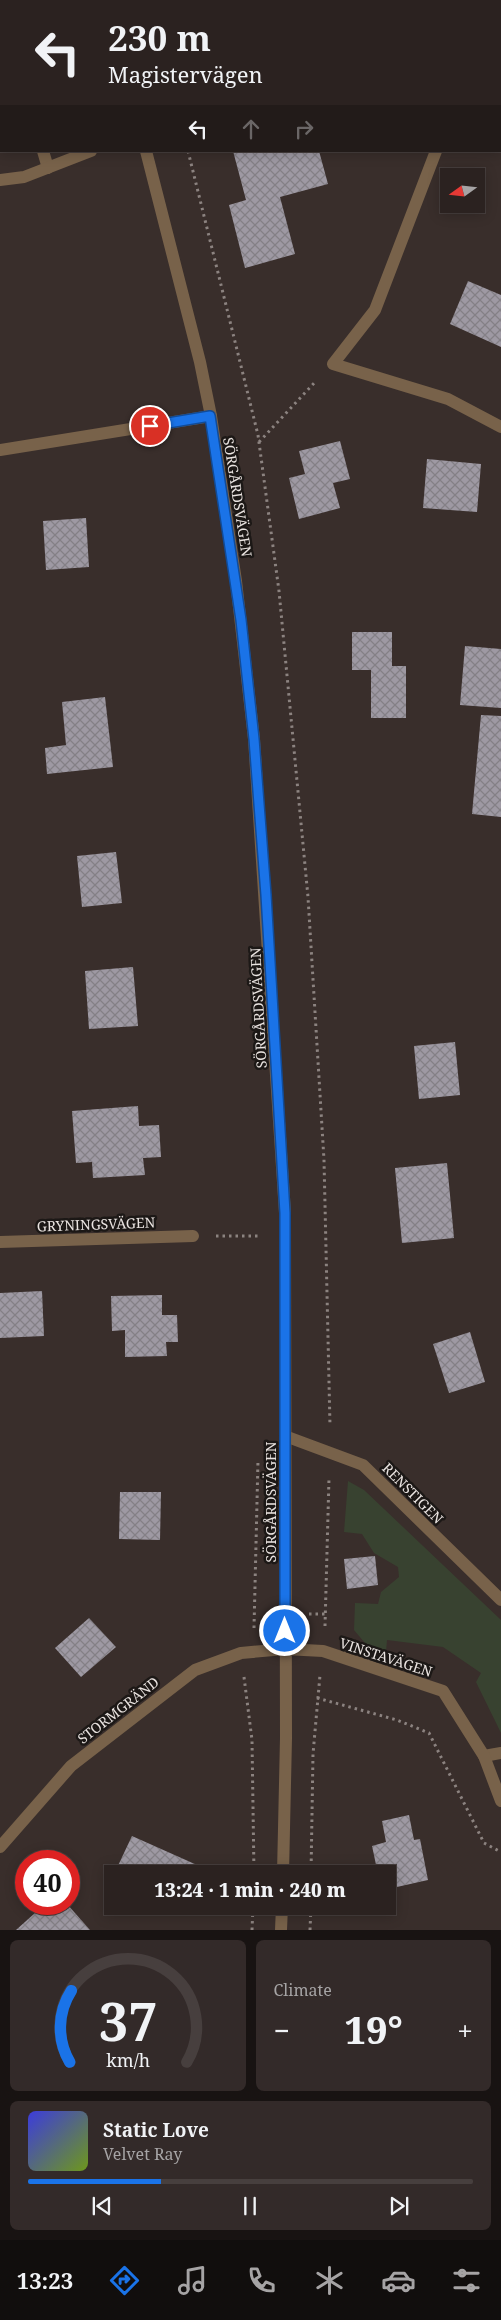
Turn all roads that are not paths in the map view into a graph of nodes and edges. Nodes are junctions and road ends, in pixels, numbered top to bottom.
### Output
1 (43, 152) edge
2 (88, 152) edge
3 (146, 152) edge
4 (436, 152) edge
5 (48, 168) junction
6 (0, 180) edge
7 (210, 416) junction
8 (501, 427) edge
9 (0, 450) edge
10 (193, 1236) road end
11 (0, 1242) edge
12 (285, 1436) junction
13 (501, 1600) edge
14 (285, 1649) junction
15 (501, 1753) edge
16 (484, 1756) junction
17 (501, 1801) edge
18 (0, 1847) edge
19 (283, 1865) edge
20 (282, 1915) edge
21 (282, 1930) edge

1 - 5 street
2 - 5 street
3 - 7 street, SÖRGÅRDSVÄGEN
4 - 8 street
5 - 6 street
7 - 9 street
7 - 12 street, SÖRGÅRDSVÄGEN
10 - 11 street, GRYNINGSVÄGEN
12 - 13 street, RENSTIGEN
12 - 14 street, SÖRGÅRDSVÄGEN
14 - 16 street, VINSTAVÄGEN
14 - 18 street, STORMGRÄND
14 - 19 street, SÖRGÅRDSVÄGEN
15 - 16 street
16 - 17 street, VINSTAVÄGEN
20 - 21 street

